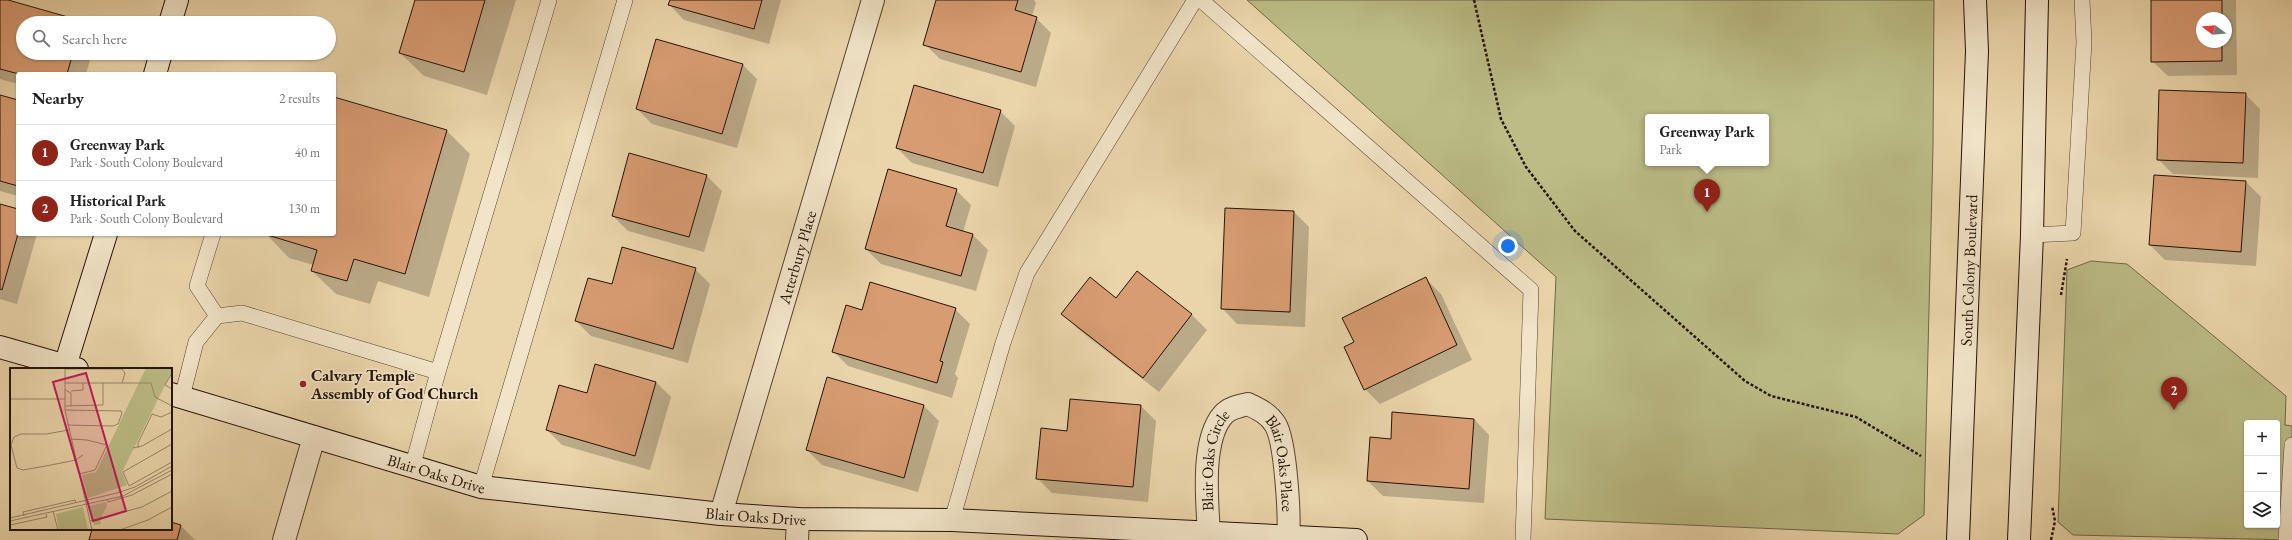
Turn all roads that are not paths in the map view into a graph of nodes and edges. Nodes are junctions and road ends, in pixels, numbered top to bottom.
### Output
1 (177, 0) edge
2 (549, 0) edge
3 (625, 0) edge
4 (873, 0) edge
5 (1195, 0) edge
6 (1201, 0) edge
7 (1975, 0) edge
8 (2037, 0) edge
9 (2082, 0) edge
10 (172, 16) edge
11 (159, 60) edge
12 (156, 72) edge
13 (2032, 235) junction
14 (105, 236) edge
15 (212, 236) edge
16 (217, 316) junction
17 (0, 347) edge
18 (71, 367) edge
19 (438, 372) junction
20 (177, 396) edge
21 (1248, 404) joint
22 (314, 437) junction
23 (2292, 445) edge
24 (412, 468) junction
25 (480, 487) junction
26 (721, 514) junction
27 (952, 520) junction
28 (798, 530) edge
29 (1209, 533) junction
30 (1288, 538) edge
31 (284, 540) edge
32 (1356, 540) edge
33 (1523, 540) edge
34 (1958, 540) edge
35 (2019, 540) edge
36 (2286, 540) edge

1 - 10 street
2 - 19 lane
3 - 25 lane
4 - 26 street, Atterbury Place
5 - 27 lane
6 - 33 lane
7 - 34 street, South Colony Boulevard
8 - 13 street
9 - 13 lane
11 - 12 street
13 - 35 street
14 - 18 street
15 - 16 lane
16 - 19 lane
16 - 20 lane
17 - 18 street
19 - 24 lane
20 - 22 street, Blair Oaks Drive
21 - 29 street, Blair Oaks Circle
21 - 30 street, Blair Oaks Place
22 - 24 street, Blair Oaks Drive
22 - 31 street
23 - 36 lane
24 - 25 street, Blair Oaks Drive
25 - 26 street, Blair Oaks Drive
26 - 28 street, Blair Oaks Drive
27 - 28 street, Blair Oaks Drive
27 - 29 street, Blair Oaks Drive
29 - 30 street, Blair Oaks Drive
30 - 32 street, Blair Oaks Drive

